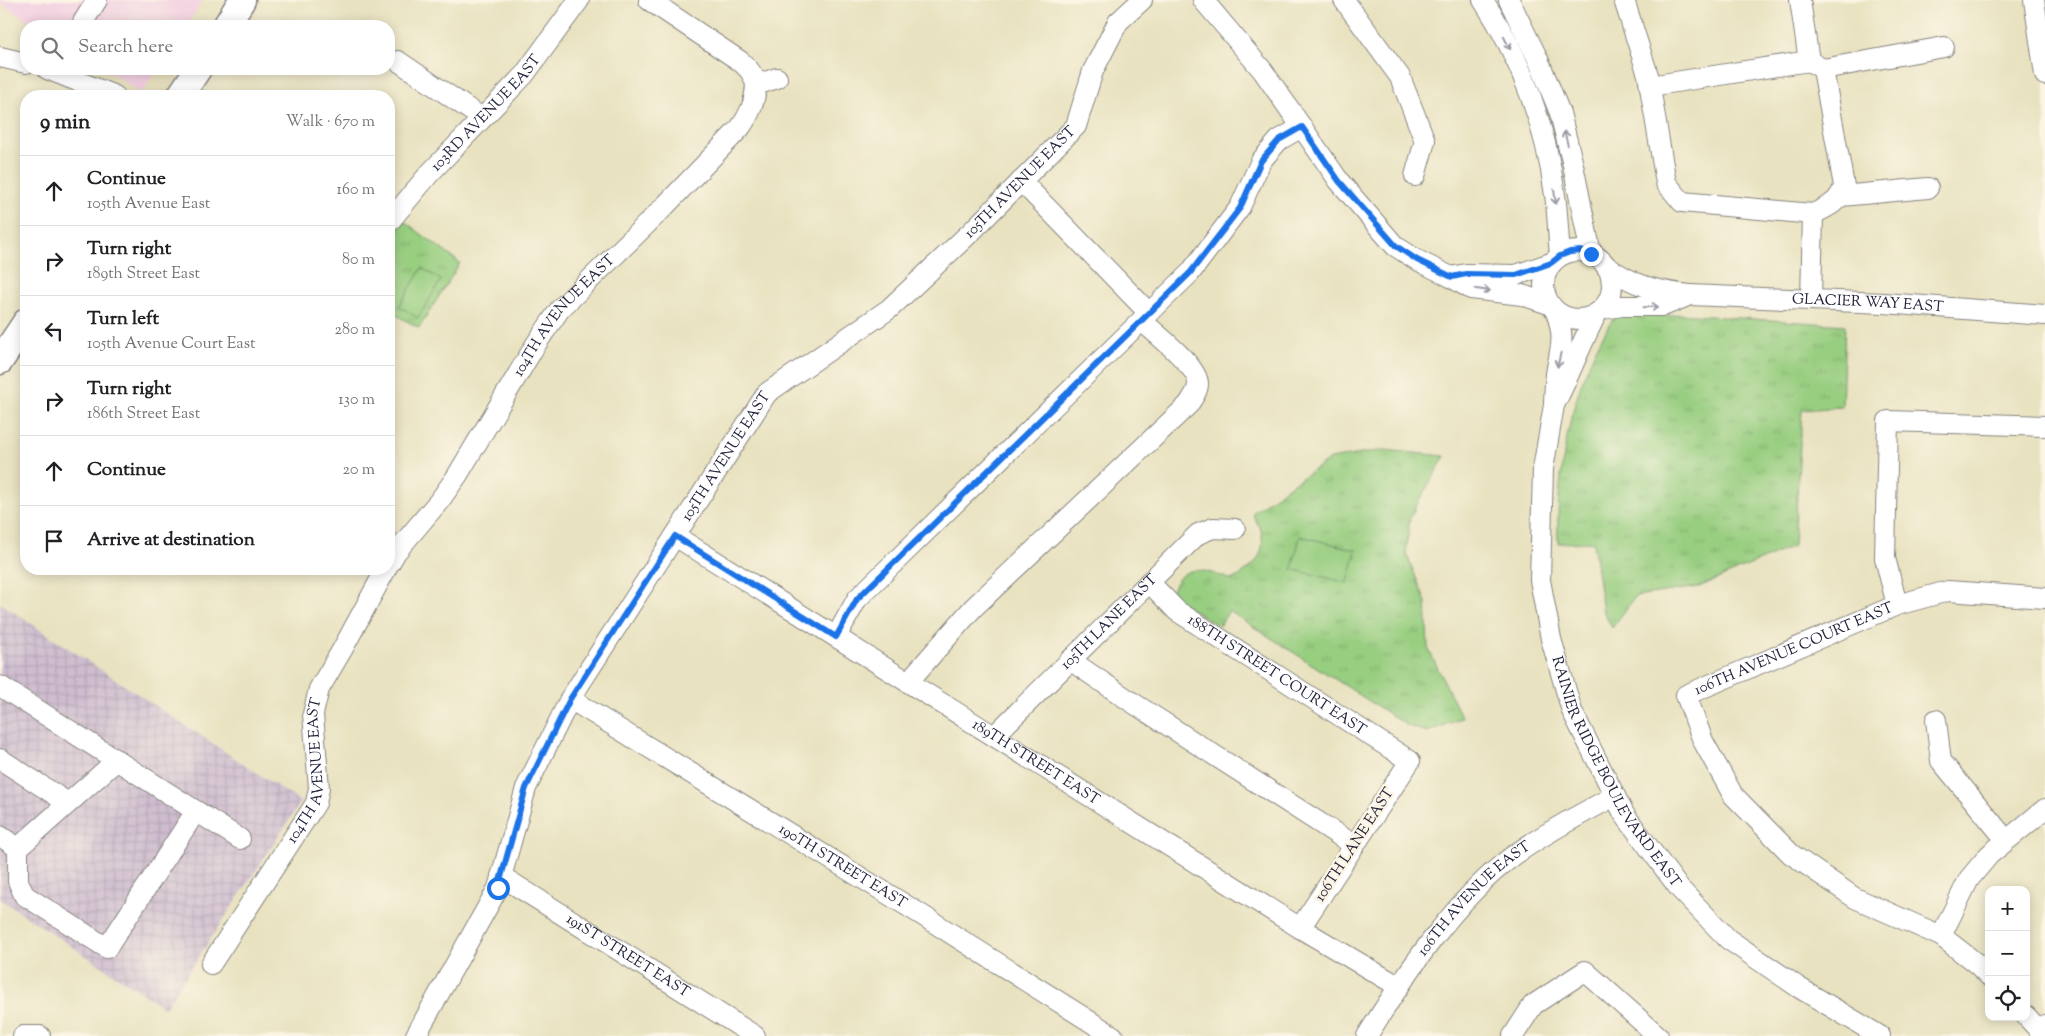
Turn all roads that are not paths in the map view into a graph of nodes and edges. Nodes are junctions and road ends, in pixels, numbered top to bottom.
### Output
1 (97, 0) edge
2 (242, 0) edge
3 (579, 0) edge
4 (649, 0) edge
5 (1142, 0) edge
6 (1203, 0) edge
7 (1344, 0) edge
8 (1483, 0) edge
9 (1509, 0) edge
10 (1624, 0) edge
11 (1800, 0) edge
12 (2034, 0) edge
13 (84, 20) edge
14 (230, 20) edge
15 (1944, 48) dead end
16 (0, 57) edge
17 (398, 61) dead end
18 (20, 62) edge
19 (1816, 65) junction
20 (62, 75) edge
21 (194, 75) edge
22 (2045, 75) edge
23 (777, 78) dead end
24 (756, 85) junction
25 (1650, 86) junction
26 (100, 90) edge
27 (184, 90) edge
28 (482, 118) junction
29 (1302, 127) junction
30 (1415, 176) dead end
31 (1021, 181) junction
32 (1928, 188) dead end
33 (1841, 196) junction
34 (1813, 214) junction
35 (395, 215) edge
36 (1555, 259) junction
37 (1599, 260) junction
38 (1452, 277) junction
39 (1690, 295) junction
40 (1810, 300) junction
41 (1552, 308) junction
42 (1600, 311) junction
43 (2045, 315) edge
44 (1145, 317) junction
45 (20, 331) edge
46 (0, 361) edge
47 (1554, 405) junction
48 (2045, 426) edge
49 (1235, 529) dead end
50 (675, 536) junction
51 (395, 552) edge
52 (381, 575) edge
53 (1149, 582) junction
54 (2045, 598) edge
55 (1897, 605) junction
56 (836, 637) junction
57 (1070, 660) junction
58 (908, 682) junction
59 (0, 686) edge
60 (570, 699) junction
61 (1936, 720) dead end
62 (994, 736) junction
63 (0, 759) edge
64 (117, 760) junction
65 (1410, 761) joint
66 (1615, 796) junction
67 (68, 803) junction
68 (2045, 809) edge
69 (196, 810) junction
70 (0, 836) edge
71 (240, 839) dead end
72 (2006, 840) junction
73 (1354, 845) junction
74 (18, 848) junction
75 (501, 876) junction
76 (1300, 928) junction
77 (1941, 936) junction
78 (211, 964) dead end
79 (1985, 972) edge
80 (1398, 986) junction
81 (417, 1035) edge
82 (24, 1036) edge
83 (40, 1036) edge
84 (755, 1036) edge
85 (1113, 1036) edge
86 (1367, 1036) edge
87 (1513, 1036) edge
88 (1658, 1036) edge
89 (1880, 1036) edge

1 - 13 street
2 - 14 main road
3 - 28 street, 103RD AVENUE EAST
4 - 24 street
5 - 31 street, 105TH AVENUE EAST
6 - 29 street
7 - 30 street
8 -> 36 street
37 -> 9 street
10 - 25 street
11 - 19 street
12 - 22 street
15 - 19 street
16 - 18 street
17 - 28 street
19 - 25 street
19 - 33 street
20 - 26 street
21 - 27 main road
23 - 24 street
24 - 51 street, 104TH AVENUE EAST
25 - 34 street
28 - 35 street, 103RD AVENUE EAST
29 - 38 street
29 - 44 street
31 - 44 street
31 - 50 street, 105TH AVENUE EAST
32 - 33 street
33 - 34 street
34 - 40 street
36 - 37 street
36 - 38 street
36 - 41 street
37 - 39 street, GLACIER WAY EAST
37 - 42 street
38 -> 41 street
39 - 40 street, GLACIER WAY EAST
42 -> 39 street, GLACIER WAY EAST
40 - 43 street, GLACIER WAY EAST
41 - 42 street
41 -> 47 street, RAINIER RIDGE BOULEVARD EAST
42 - 47 street, RAINIER RIDGE BOULEVARD EAST
44 - 56 street
44 - 58 street
45 - 46 main road
47 - 66 street, RAINIER RIDGE BOULEVARD EAST
48 - 55 street, 106TH AVENUE COURT EAST
49 - 53 street, 105TH LANE EAST
50 - 56 street, 189TH STREET EAST
50 - 60 street, 105TH AVENUE EAST
52 - 78 street, 104TH AVENUE EAST
53 - 57 street, 105TH LANE EAST
53 - 65 street, 188TH STREET COURT EAST
54 - 55 street
55 - 77 street, 106TH AVENUE COURT EAST
56 - 58 street, 189TH STREET EAST
57 - 62 street, 105TH LANE EAST
57 - 73 street
58 - 62 street, 189TH STREET EAST
59 - 64 street
60 - 75 street, 105TH AVENUE EAST
60 - 85 street, 190TH STREET EAST
61 - 72 street
62 - 76 street, 189TH STREET EAST
63 - 67 street
64 - 67 street
64 - 69 street
65 - 73 street, 106TH LANE EAST
66 - 80 street, 106TH AVENUE EAST
66 - 89 street, RAINIER RIDGE BOULEVARD EAST
67 - 74 street
68 - 72 street
69 - 71 street
69 - 74 street
70 - 74 street
72 - 77 street
73 - 76 street, 106TH LANE EAST
75 - 81 street, 105TH AVENUE EAST
75 - 84 street, 191ST STREET EAST
76 - 80 street, 189TH STREET EAST
77 - 79 street
80 - 86 street, 106TH AVENUE EAST
82 - 83 street
87 - 88 street

